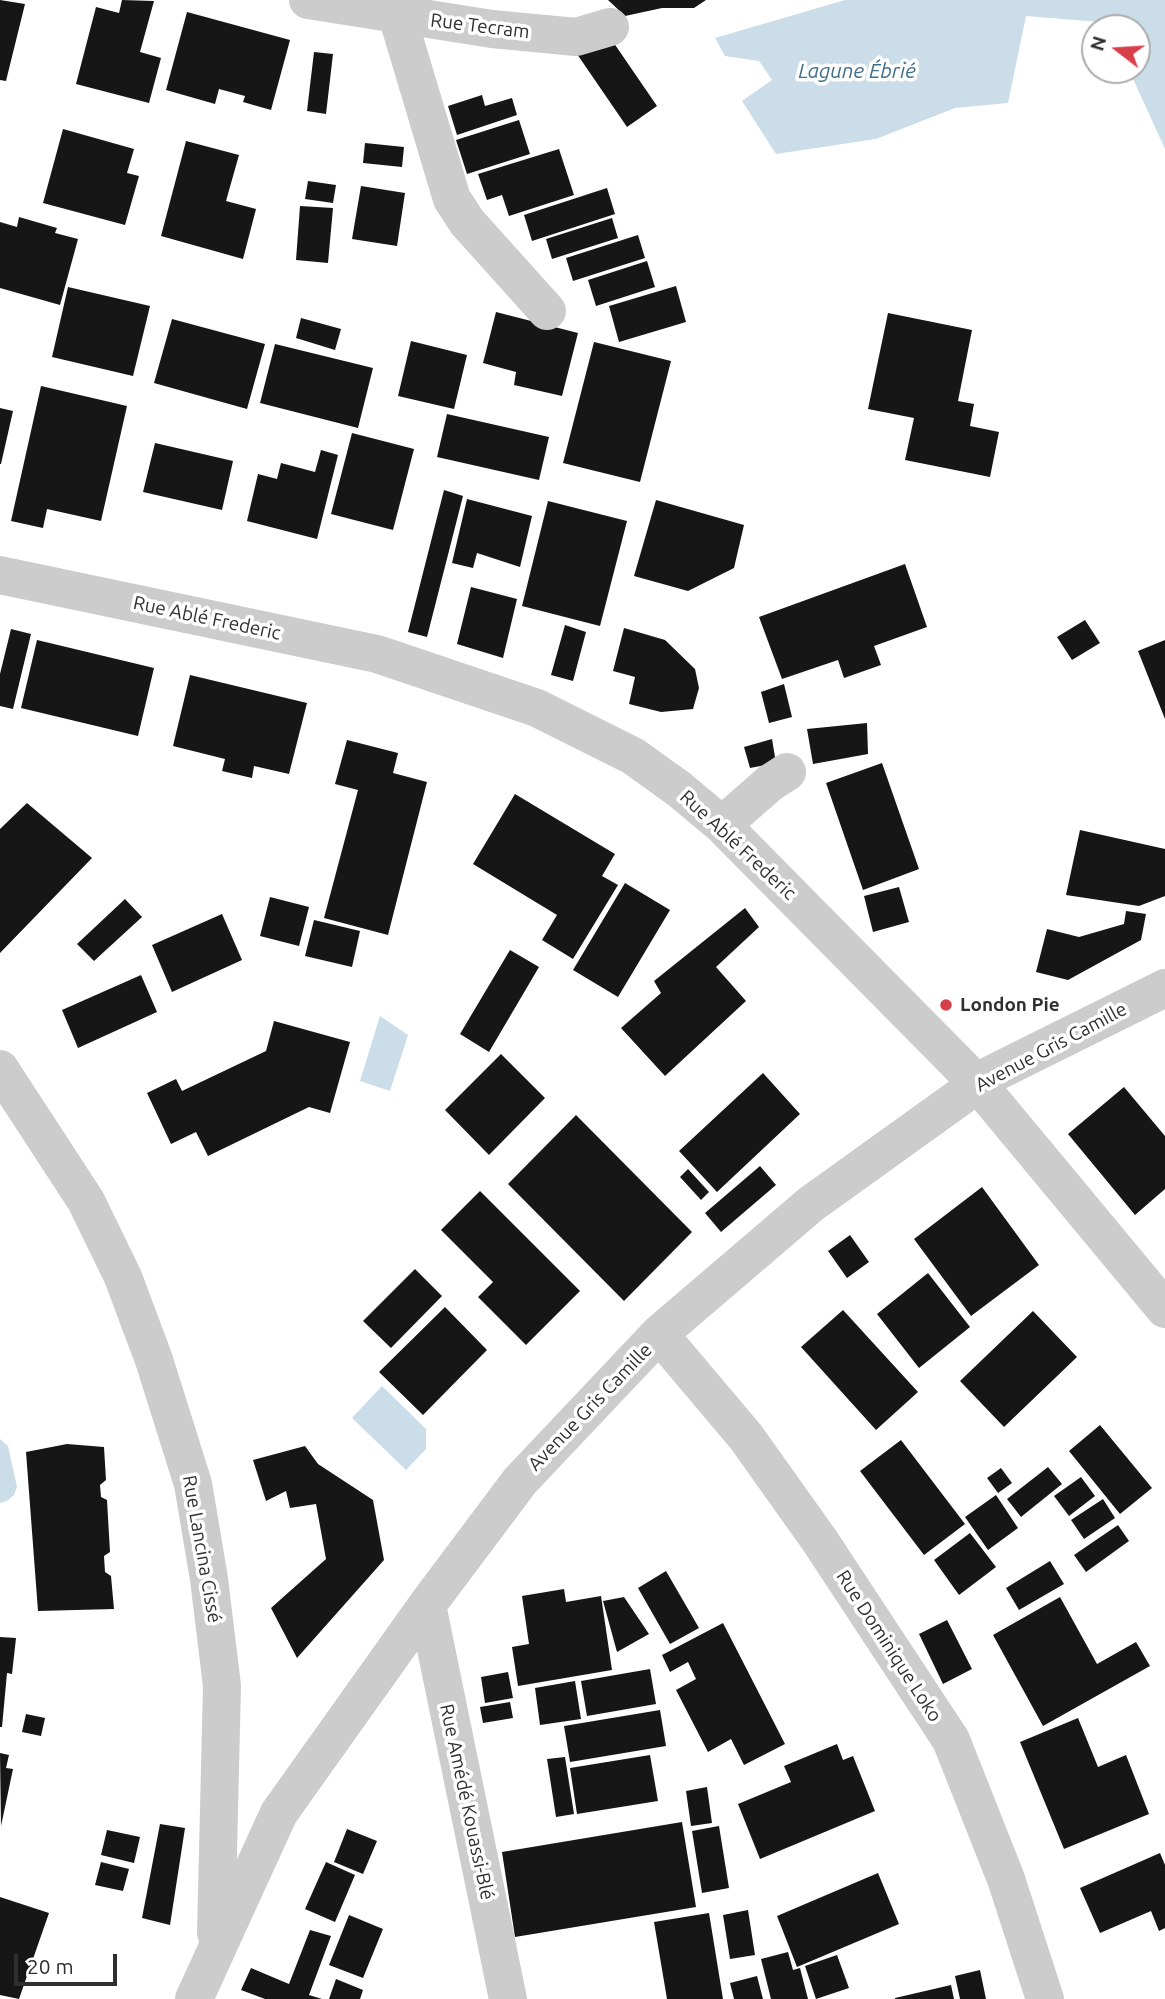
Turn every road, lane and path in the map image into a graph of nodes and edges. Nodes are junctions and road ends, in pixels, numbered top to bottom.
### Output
1 (308, 0) edge
2 (397, 15) junction
3 (610, 27) dead end
4 (547, 311) dead end
5 (0, 575) edge
6 (786, 772) dead end
7 (722, 825) junction
8 (1165, 988) edge
9 (0, 1069) edge
10 (978, 1084) junction
11 (1165, 1309) edge
12 (659, 1334) junction
13 (427, 1605) junction
14 (216, 1948) junction
15 (194, 1999) edge
16 (508, 1999) edge
17 (1045, 1999) edge

1 - 2 street, Rue Tecram
2 - 3 street, Rue Tecram
2 - 4 street
5 - 7 street, Rue Ablé Frederic
6 - 7 street
7 - 10 street, Rue Ablé Frederic
8 - 10 street, Avenue Gris Camille
9 - 14 street, Rue Lancina Cissé
10 - 11 street, Rue Ablé Frederic
10 - 12 street, Avenue Gris Camille
12 - 13 street, Avenue Gris Camille
12 - 17 street, Rue Dominique Loko
13 - 14 street, Avenue Gris Camille
13 - 16 street, Rue Amédé Kouassi-Blé
14 - 15 street, Avenue Gris Camille

